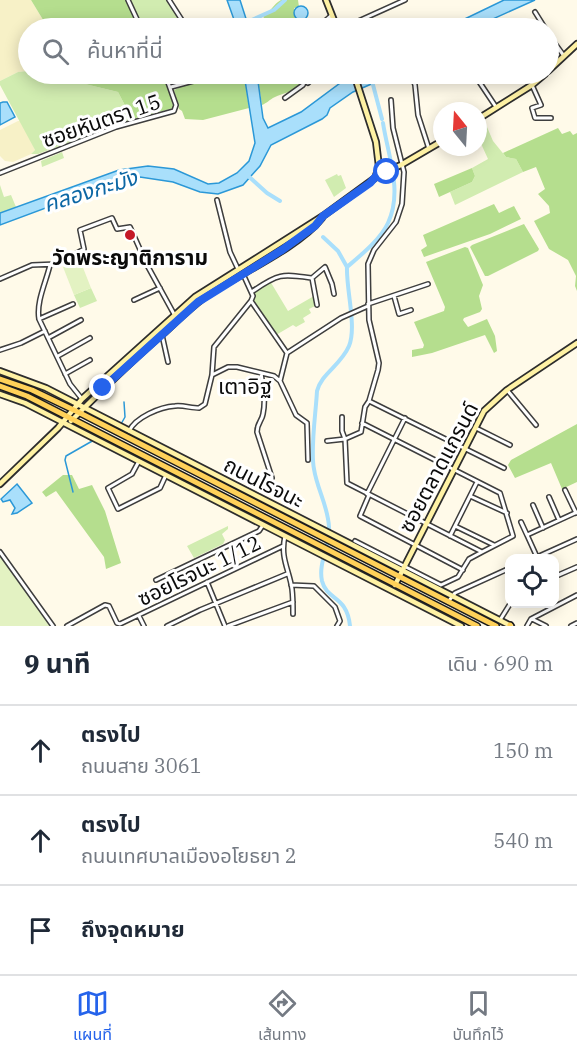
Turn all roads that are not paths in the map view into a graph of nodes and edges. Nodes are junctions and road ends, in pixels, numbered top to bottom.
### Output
1 (128, 0) edge
2 (169, 0) edge
3 (326, 0) edge
4 (405, 0) edge
5 (535, 12) dead end
6 (332, 15) junction
7 (136, 18) edge
8 (181, 18) edge
9 (329, 18) edge
10 (333, 18) edge
11 (365, 18) edge
12 (538, 18) edge
13 (577, 44) edge
14 (559, 49) edge
15 (564, 56) junction
16 (559, 61) edge
17 (170, 84) edge
18 (182, 84) edge
19 (303, 84) edge
20 (358, 84) edge
21 (415, 84) edge
22 (480, 84) edge
23 (532, 85) joint
24 (171, 87) junction
25 (285, 98) dead end
26 (391, 100) dead end
27 (496, 108) junction
28 (487, 114) edge
29 (551, 118) dead end
30 (433, 146) edge
31 (429, 148) junction
32 (402, 164) junction
33 (0, 172) edge
34 (378, 174) junction
35 (217, 200) dead end
36 (323, 216) junction
37 (50, 265) junction
38 (238, 269) junction
39 (243, 273) junction
40 (312, 278) junction
41 (0, 279) edge
42 (428, 284) dead end
43 (160, 288) junction
44 (252, 291) junction
45 (334, 294) dead end
46 (394, 296) junction
47 (134, 300) dead end
48 (251, 301) junction
49 (73, 304) dead end
50 (316, 305) dead end
51 (368, 305) junction
52 (411, 310) dead end
53 (176, 318) junction
54 (39, 320) junction
55 (81, 320) dead end
56 (45, 331) junction
57 (162, 335) junction
58 (48, 338) junction
59 (90, 338) dead end
60 (577, 343) edge
61 (0, 350) edge
62 (287, 352) junction
63 (57, 356) junction
64 (90, 360) dead end
65 (168, 362) dead end
66 (0, 371) edge
67 (65, 374) junction
68 (261, 374) junction
69 (212, 375) junction
70 (0, 379) edge
71 (280, 381) junction
72 (0, 386) edge
73 (507, 390) junction
74 (0, 394) edge
75 (369, 401) junction
76 (80, 402) junction
77 (84, 407) junction
78 (73, 410) junction
79 (80, 413) junction
80 (342, 417) dead end
81 (70, 418) junction
82 (405, 418) junction
83 (65, 423) junction
84 (362, 423) junction
85 (536, 425) dead end
86 (475, 427) junction
87 (129, 431) junction
88 (345, 439) junction
89 (394, 440) junction
90 (327, 441) dead end
91 (510, 445) dead end
92 (464, 448) junction
93 (308, 460) dead end
94 (139, 461) junction
95 (190, 466) junction
96 (504, 468) dead end
97 (453, 470) junction
98 (166, 474) junction
99 (184, 477) junction
100 (272, 478) dead end
101 (477, 482) junction
102 (181, 483) junction
103 (0, 484) edge
104 (566, 490) dead end
105 (368, 494) junction
106 (470, 496) junction
107 (549, 497) dead end
108 (533, 505) dead end
109 (576, 512) edge
110 (507, 513) junction
111 (559, 520) junction
112 (522, 522) dead end
113 (426, 524) junction
114 (264, 525) junction
115 (455, 526) junction
116 (543, 528) junction
117 (527, 535) junction
118 (285, 536) junction
119 (450, 536) junction
120 (577, 539) edge
121 (355, 541) dead end
122 (342, 544) junction
123 (415, 545) junction
124 (283, 546) junction
125 (495, 546) junction
126 (314, 547) junction
127 (0, 552) edge
128 (482, 552) junction
129 (535, 554) edge
130 (546, 554) edge
131 (577, 567) edge
132 (403, 568) junction
133 (463, 570) junction
134 (505, 570) edge
135 (287, 574) junction
136 (559, 575) edge
137 (399, 577) junction
138 (156, 580) dead end
139 (207, 582) junction
140 (291, 585) junction
141 (395, 585) junction
142 (439, 586) junction
143 (452, 596) junction
144 (577, 596) edge
145 (293, 602) junction
146 (448, 602) junction
147 (216, 604) junction
148 (507, 608) edge
149 (293, 614) dead end
150 (139, 616) junction
151 (532, 619) junction
152 (498, 623) edge
153 (577, 623) edge
154 (53, 626) edge
155 (67, 626) edge
156 (144, 626) edge
157 (167, 626) edge
158 (226, 626) edge
159 (338, 626) edge
160 (461, 626) edge
161 (477, 626) edge
162 (511, 626) edge
163 (527, 626) edge
164 (546, 626) edge
165 (571, 626) edge

1 - 7 street
2 - 8 street
3 - 6 main road
4 - 11 street
5 - 12 street
6 - 9 street
6 - 10 main road
13 - 15 main road
14 - 15 street
15 - 16 main road
17 - 24 street, ซอยหันตรา 15
18 - 24 street
19 - 25 street
20 - 34 main road
21 - 31 street
22 - 27 street
23 - 27 main road
23 - 29 street
24 - 33 street, ซอยหันตรา 15
26 - 32 street
27 - 28 main road
30 - 31 main road
31 - 32 main road
32 - 34 main road
32 - 51 street
34 - 36 main road
35 - 38 street
36 - 38 main road
36 - 39 main road
37 - 41 street
37 - 43 street
37 - 54 street
38 - 53 main road
39 - 44 street
39 - 53 main road
40 - 44 street
40 - 45 street
40 - 50 street
42 - 46 street
43 - 47 street
43 - 53 street
44 - 48 street
46 - 51 street
46 - 52 street
48 - 62 street
48 - 69 street
49 - 54 street
51 - 62 street
51 - 75 street
53 - 57 main road
53 - 76 main road
54 - 56 street
55 - 58 street
56 - 58 street
56 - 61 street
57 - 65 street
57 - 77 main road
58 - 63 street
59 - 63 street
60 - 73 main road, ซอยตลาดแกรนด์
62 - 71 street
63 - 67 street
64 - 67 street
66 - 76 main road, ถนนโรจนะ
67 - 76 street
68 - 69 street
68 - 71 street
68 - 100 street
69 - 87 street
70 - 78 main road, ถนนโรจนะ
71 - 93 street
72 - 81 main road, ถนนโรจนะ
73 - 85 street
73 - 86 main road, ซอยตลาดแกรนด์
74 - 83 main road, ถนนโรจนะ
75 - 82 street
75 - 84 street
76 - 77 main road, ถนนโรจนะ
76 - 78 main road
77 - 79 main road
77 - 87 main road, ถนนโรจนะ
78 - 79 main road, ถนนโรจนะ
78 - 81 main road
79 - 81 main road
79 - 95 main road, ถนนโรจนะ
80 - 88 street
81 - 83 main road
81 - 99 main road, ถนนโรจนะ
82 - 89 street
82 - 92 street
83 - 94 main road, ถนนโรจนะ
83 - 103 main road
84 - 88 street
84 - 89 street
86 - 91 street
86 - 92 main road, ซอยตลาดแกรนด์
87 - 95 main road, ถนนโรจนะ
88 - 90 street
88 - 105 street
89 - 97 street
89 - 105 street
92 - 96 street
92 - 97 main road, ซอยตลาดแกรนด์
94 - 98 main road, ถนนโรจนะ
94 - 98 street
95 - 122 main road, ถนนโรจนะ
95 - 122 main road, ถนนโรจนะ
97 - 101 street
97 - 113 main road, ซอยตลาดแกรนด์
98 - 102 main road, ถนนโรจนะ
99 - 102 main road
99 - 126 main road, ถนนโรจนะ
101 - 106 street
101 - 110 street
102 - 114 main road, ถนนโรจนะ
104 - 109 street
105 - 113 street
105 - 123 street
106 - 110 street
106 - 115 street
107 - 111 street
108 - 116 street
109 - 111 street
110 - 125 street
111 - 116 street
112 - 117 street
113 - 119 street
113 - 123 main road, ซอยตลาดแกรนด์
114 - 118 main road, ถนนโรจนะ
114 - 138 street
115 - 119 street
115 - 125 street
116 - 117 street
117 - 129 street
118 - 124 street, ซอยโรจนะ 1/12
118 - 126 main road, ถนนโรจนะ
119 - 128 street
120 - 130 street
121 - 132 street
122 - 132 main road, ถนนโรจนะ
122 - 137 main road, ถนนโรจนะ
123 - 132 main road, ซอยตลาดแกรนด์
123 - 133 street
124 - 135 street
124 - 139 street, ซอยโรจนะ 1/12
125 - 128 street
126 - 141 main road, ถนนโรจนะ
126 - 160 main road, ถนนโรจนะ
127 - 154 street
128 - 133 street
131 - 136 street
132 - 137 main road, ซอยตลาดแกรนด์
132 - 142 main road, ถนนโรจนะ
133 - 142 street
134 - 143 street
135 - 140 street
135 - 147 street
137 - 141 main road, ซอยตลาดแกรนด์
137 - 146 main road, ถนนโรจนะ
139 - 147 street
139 - 150 street, ซอยโรจนะ 1/12
140 - 145 street
140 - 159 street
141 - 161 main road, ถนนโรจนะ
142 - 143 main road, ถนนโรจนะ
143 - 146 street
143 - 152 main road, ถนนโรจนะ
144 - 151 street
145 - 149 street
145 - 158 street
146 - 152 main road, ถนนโรจนะ
147 - 157 street
147 - 158 street
148 - 152 street
150 - 155 street, ซอยโรจนะ 1/12
150 - 156 street
151 - 163 street
151 - 164 street
152 - 162 main road, ถนนโรจนะ
153 - 165 street

